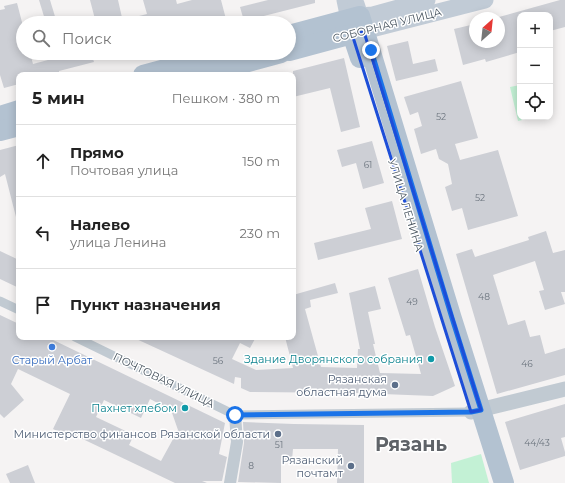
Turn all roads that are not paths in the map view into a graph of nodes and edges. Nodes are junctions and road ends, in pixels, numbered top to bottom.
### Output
1 (427, 0) edge
2 (485, 0) edge
3 (354, 17) edge
4 (296, 33) edge
5 (296, 47) edge
6 (199, 60) edge
7 (255, 60) edge
8 (154, 72) edge
9 (211, 72) edge
10 (16, 111) edge
11 (0, 116) edge
12 (16, 127) edge
13 (0, 131) edge
14 (0, 301) edge
15 (16, 309) edge
16 (81, 340) edge
17 (565, 389) edge
18 (476, 411) junction
19 (235, 415) junction
20 (230, 483) edge
21 (493, 483) edge
22 (504, 483) edge

1 - 3 main road, СОБОРНАЯ УЛИЦА
2 - 3 main road, СОБОРНАЯ УЛИЦА
3 - 4 main road, СОБОРНАЯ УЛИЦА
3 - 5 main road, СОБОРНАЯ УЛИЦА
3 - 18 main road, УЛИЦА ЛЕНИНА
6 - 8 main road
7 - 9 main road
10 - 11 main road
12 - 13 main road
14 - 15 street
16 - 19 street, ПОЧТОВАЯ УЛИЦА
17 - 18 street, ПОЧТОВАЯ УЛИЦА
18 - 19 street, ПОЧТОВАЯ УЛИЦА
18 - 21 main road, УЛИЦА ЛЕНИНА
18 - 22 main road, УЛИЦА ЛЕНИНА
19 - 20 street

